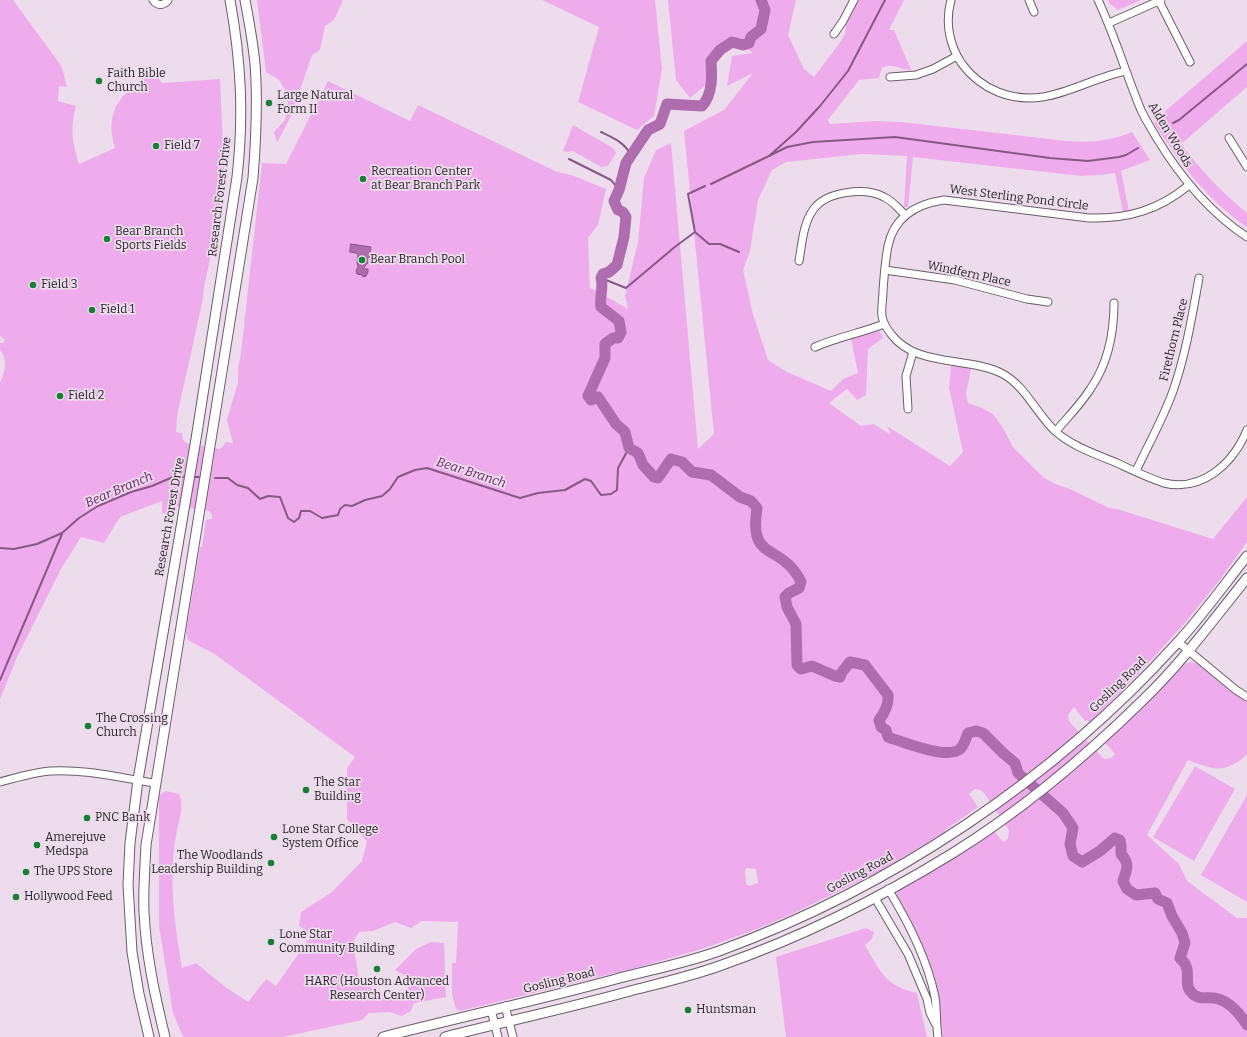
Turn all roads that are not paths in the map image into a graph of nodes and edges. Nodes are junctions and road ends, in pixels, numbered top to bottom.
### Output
1 (153, 0) edge
2 (168, 0) edge
3 (230, 0) edge
4 (245, 0) edge
5 (854, 0) edge
6 (951, 0) edge
7 (1029, 0) edge
8 (1098, 0) edge
9 (1160, 1) edge
10 (1034, 12) dead end
11 (1109, 23) junction
12 (834, 34) dead end
13 (957, 56) junction
14 (1190, 62) dead end
15 (1126, 71) junction
16 (890, 78) dead end
17 (1229, 138) dead end
18 (1247, 167) edge
19 (1189, 185) junction
20 (905, 215) junction
21 (1247, 237) edge
22 (799, 261) dead end
23 (885, 270) junction
24 (1199, 278) dead end
25 (1048, 302) dead end
26 (1114, 303) dead end
27 (884, 324) junction
28 (815, 347) dead end
29 (913, 352) junction
30 (908, 409) dead end
31 (1247, 430) edge
32 (1056, 432) junction
33 (1136, 471) junction
34 (1247, 556) edge
35 (1247, 578) edge
36 (1178, 642) junction
37 (1188, 651) junction
38 (1247, 697) edge
39 (138, 780) junction
40 (0, 782) edge
41 (155, 783) junction
42 (888, 889) junction
43 (875, 898) junction
44 (505, 1006) junction
45 (491, 1010) junction
46 (509, 1021) junction
47 (494, 1024) junction
48 (937, 1025) junction
49 (149, 1037) edge
50 (165, 1037) edge
51 (383, 1037) edge
52 (445, 1037) edge
53 (498, 1037) edge
54 (512, 1037) edge
55 (938, 1037) edge

1 - 2 street
3 - 39 main road, Research Forest Drive
4 - 41 main road
5 - 12 street
6 - 13 street
7 - 10 street
8 - 11 street, Alden Woods
9 - 11 street
9 - 14 street
11 - 15 street, Alden Woods
13 - 15 street
13 - 16 street
15 - 19 street, Alden Woods
17 - 18 street
19 - 20 street, West Sterling Pond Circle
19 - 21 street, Alden Woods
20 - 22 street
20 - 23 street, West Sterling Pond Circle
23 - 25 street, Windfern Place
23 - 27 street, West Sterling Pond Circle
24 - 33 street, Firethorn Place
26 - 32 street
27 - 28 street
27 - 29 street, West Sterling Pond Circle
29 - 30 street
29 - 32 street, West Sterling Pond Circle
31 - 33 street, West Sterling Pond Circle
32 - 33 street, West Sterling Pond Circle
34 - 36 main road, Gosling Road
35 - 37 main road
36 - 37 street
36 - 44 main road, Gosling Road
37 - 38 street
37 - 42 main road
39 - 40 street
39 - 41 street
39 - 49 main road, Research Forest Drive
41 - 50 main road
42 - 43 main road
42 - 48 street
43 - 46 main road
43 - 48 street
44 - 45 main road, Gosling Road
44 - 46 street
45 - 47 street
45 - 51 main road, Gosling Road
46 - 47 main road
46 - 54 street
47 - 52 main road
47 - 53 street
48 - 55 street

